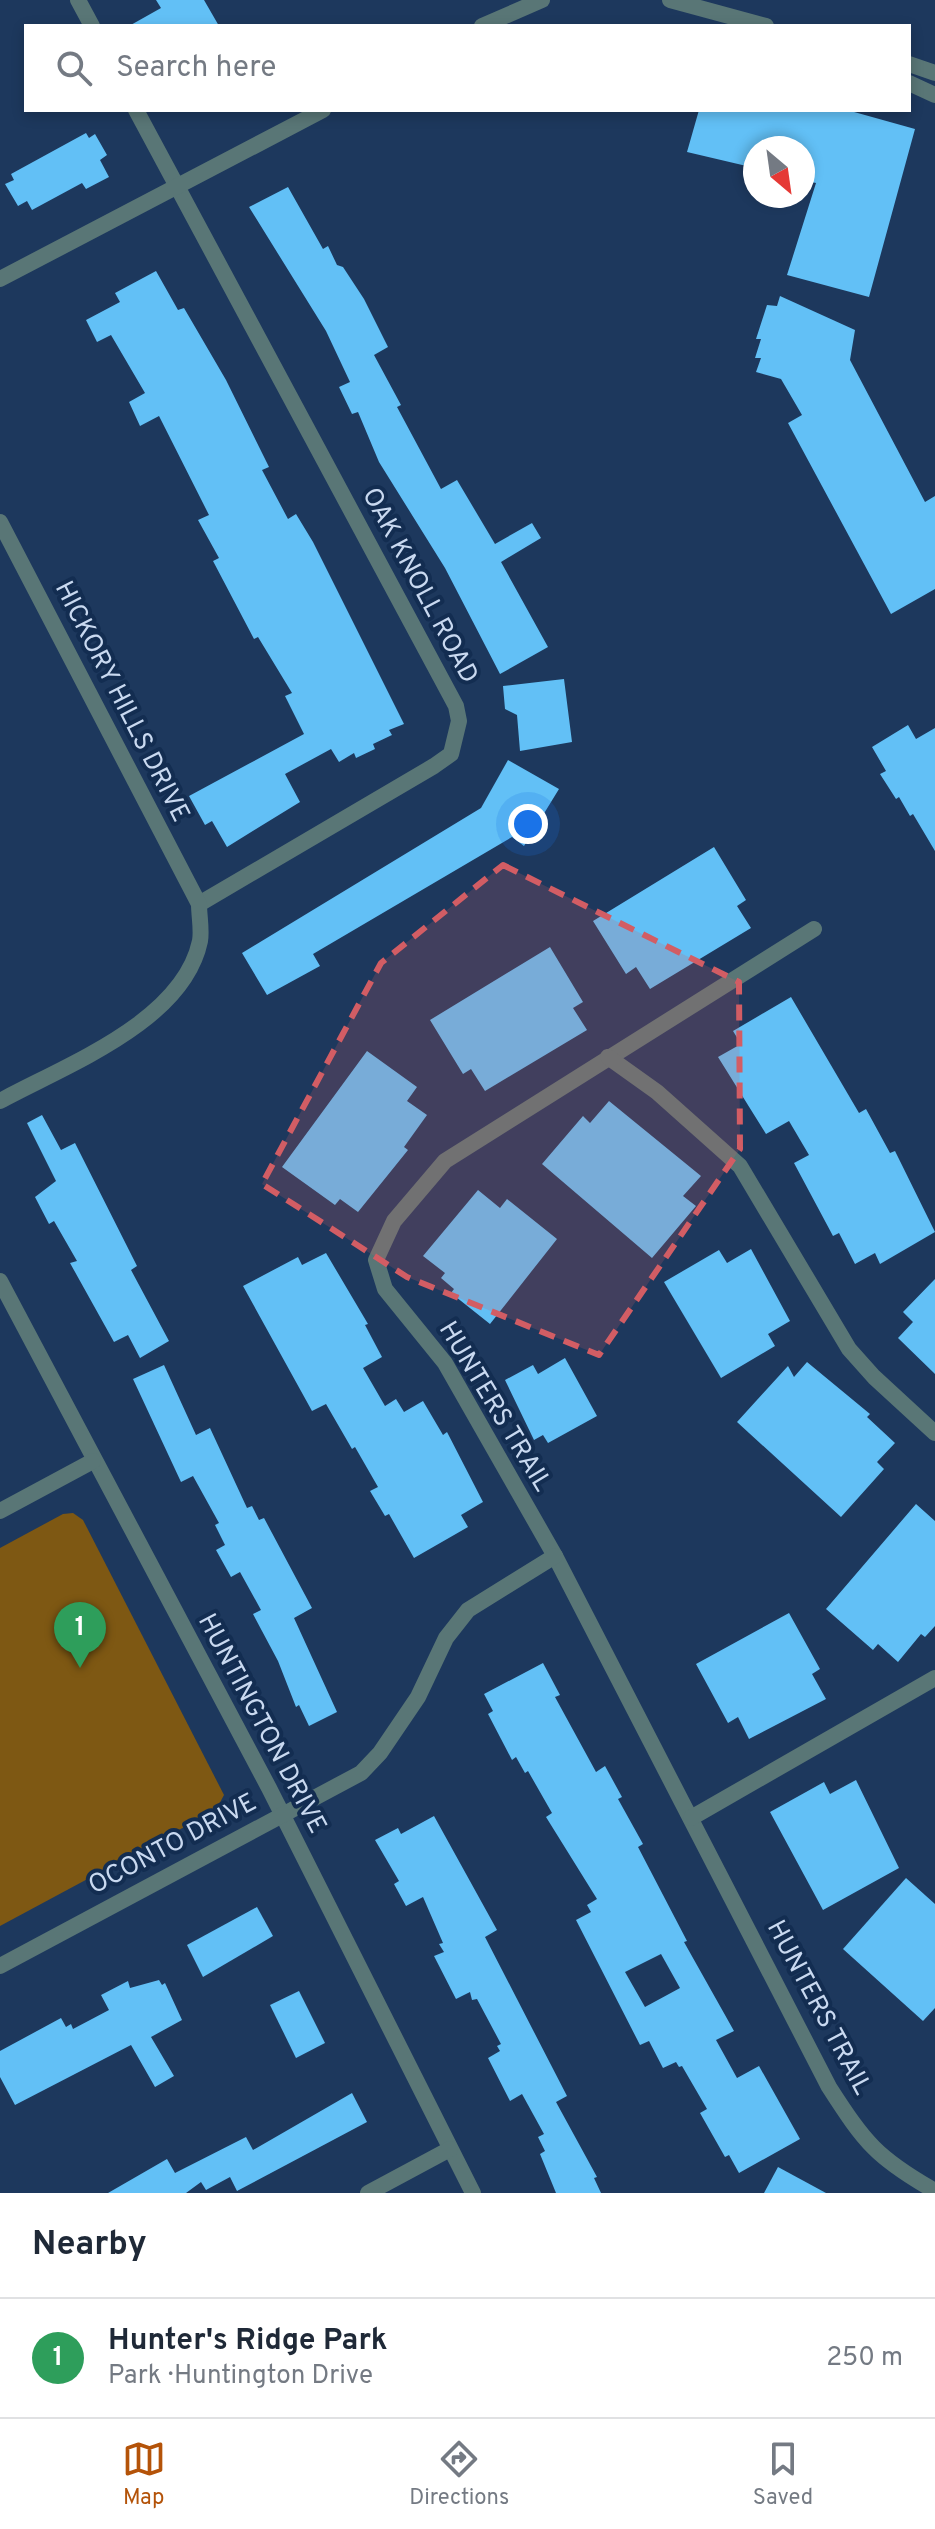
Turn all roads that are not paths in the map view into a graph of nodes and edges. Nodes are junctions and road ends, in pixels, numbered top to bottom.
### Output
1 (78, 0) edge
2 (542, 0) edge
3 (670, 0) edge
4 (91, 24) edge
5 (487, 24) edge
6 (759, 24) edge
7 (911, 65) edge
8 (935, 73) edge
9 (911, 84) edge
10 (935, 95) edge
11 (137, 112) edge
12 (319, 112) edge
13 (176, 187) junction
14 (0, 279) edge
15 (0, 522) edge
16 (199, 904) junction
17 (814, 929) dead end
18 (608, 1057) junction
19 (0, 1101) edge
20 (0, 1281) edge
21 (935, 1433) edge
22 (93, 1461) junction
23 (0, 1511) edge
24 (555, 1556) junction
25 (935, 1678) edge
26 (282, 1814) junction
27 (691, 1818) junction
28 (0, 1966) edge
29 (450, 2149) junction
30 (935, 2191) edge
31 (368, 2193) edge
32 (473, 2193) edge

1 - 4 street
2 - 5 street
3 - 6 street
7 - 8 street
9 - 10 street
11 - 13 street
12 - 13 street
13 - 14 street
13 - 16 street, OAK KNOLL ROAD
15 - 16 street, HICKORY HILLS DRIVE
16 - 19 street
17 - 18 street, HUNTERS TRAIL
18 - 21 street
18 - 24 street, HUNTERS TRAIL
20 - 22 street, HUNTINGTON DRIVE
22 - 23 street
22 - 26 street, HUNTINGTON DRIVE
24 - 26 street, OCONTO DRIVE
24 - 27 street, HUNTERS TRAIL
25 - 27 street
26 - 28 street, OCONTO DRIVE
26 - 29 street, HUNTINGTON DRIVE
27 - 30 street, HUNTERS TRAIL
29 - 31 street
29 - 32 street, HUNTINGTON DRIVE

